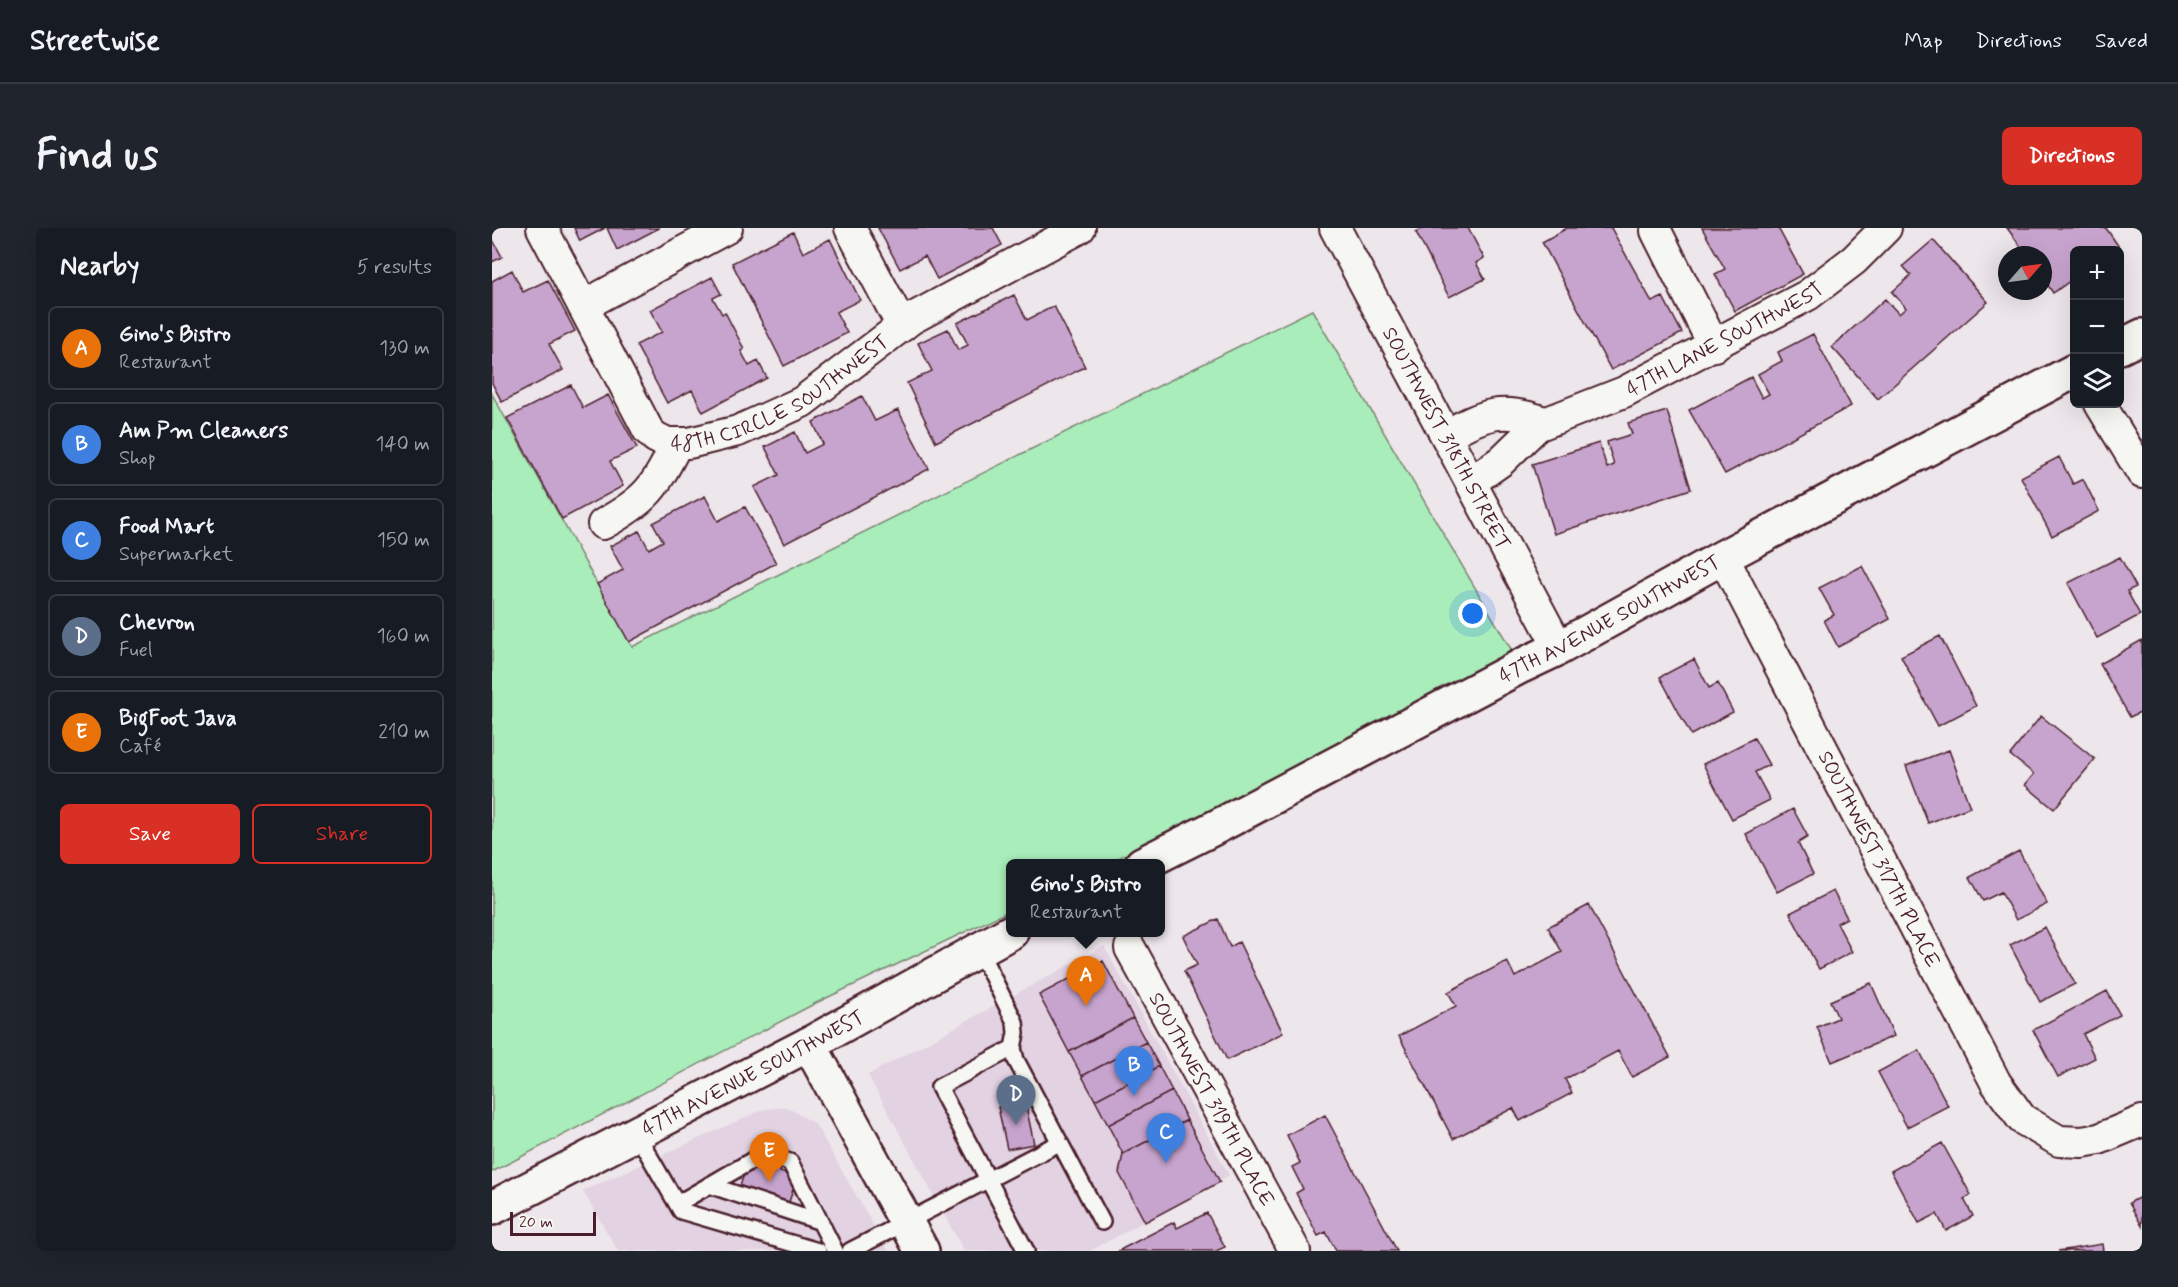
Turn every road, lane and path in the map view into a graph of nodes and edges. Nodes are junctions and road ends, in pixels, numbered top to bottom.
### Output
1 (542, 228) edge
2 (727, 228) edge
3 (850, 228) edge
4 (1080, 228) edge
5 (1335, 228) edge
6 (1887, 228) edge
7 (1656, 231) dead end
8 (583, 306) junction
9 (902, 326) junction
10 (2142, 336) edge
11 (2124, 345) edge
12 (1713, 346) junction
13 (2070, 373) edge
14 (2102, 408) edge
15 (1544, 422) junction
16 (1446, 435) junction
17 (677, 444) junction
18 (2142, 473) edge
19 (1471, 482) junction
20 (603, 524) dead end
21 (1723, 557) junction
22 (1559, 648) junction
23 (1152, 859) edge
24 (1006, 936) edge
25 (1130, 948) dead end
26 (979, 950) junction
27 (809, 1044) junction
28 (1013, 1048) junction
29 (2142, 1121) edge
30 (636, 1133) junction
31 (1059, 1143) junction
32 (988, 1180) junction
33 (709, 1185) junction
34 (677, 1204) junction
35 (492, 1208) edge
36 (818, 1221) junction
37 (907, 1222) junction
38 (1102, 1222) dead end
39 (818, 1251) edge
40 (835, 1251) edge
41 (850, 1251) edge
42 (922, 1251) edge
43 (1026, 1251) edge
44 (1295, 1251) edge

1 - 8 street, 48TH CIRCLE SOUTHWEST
2 - 8 street
3 - 9 street
4 - 9 street, 48TH CIRCLE SOUTHWEST
5 - 16 street, SOUTHWEST 318TH STREET
6 - 12 street, 47TH LANE SOUTHWEST
7 - 12 street
8 - 17 street, 48TH CIRCLE SOUTHWEST
9 - 17 street, 48TH CIRCLE SOUTHWEST
10 - 11 main road
12 - 15 street, 47TH LANE SOUTHWEST
13 - 21 main road, 47TH AVENUE SOUTHWEST
14 - 18 street
15 - 16 street
15 - 19 street, 47TH LANE SOUTHWEST
16 - 19 street, SOUTHWEST 318TH STREET
17 - 20 street
19 - 22 street, SOUTHWEST 318TH STREET
21 - 22 main road, 47TH AVENUE SOUTHWEST
21 - 29 street, SOUTHWEST 317TH PLACE
22 - 23 main road, 47TH AVENUE SOUTHWEST
24 - 26 main road, 47TH AVENUE SOUTHWEST
25 - 44 street, SOUTHWEST 319TH PLACE
26 - 27 main road, 47TH AVENUE SOUTHWEST
26 - 28 lane
27 - 30 main road, 47TH AVENUE SOUTHWEST
27 - 37 main road
28 - 31 lane
28 - 32 lane
30 - 34 lane
30 - 35 main road, 47TH AVENUE SOUTHWEST
31 - 32 lane
31 - 38 lane
32 - 37 lane
32 - 43 lane
33 - 34 lane
33 - 36 lane
33 - 36 lane
34 - 39 lane
36 - 40 lane
37 - 41 lane
37 - 42 main road

